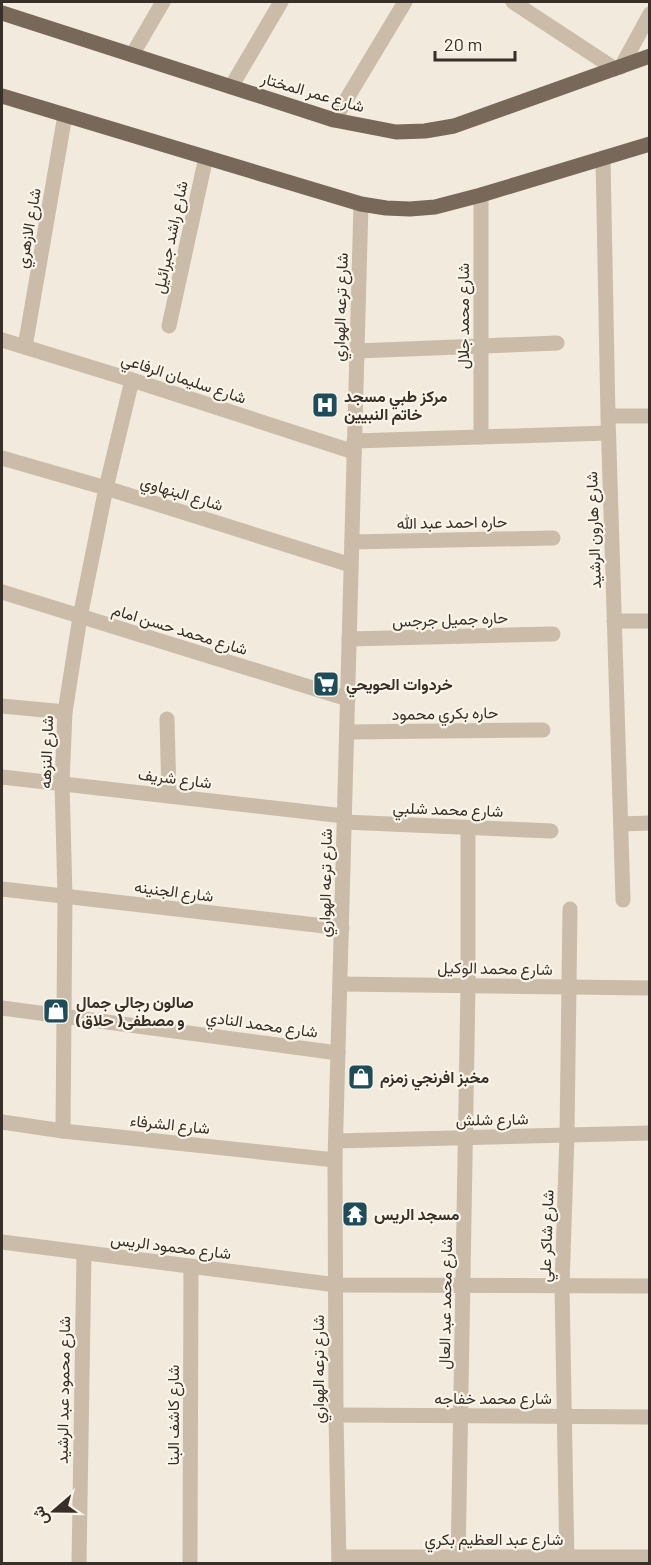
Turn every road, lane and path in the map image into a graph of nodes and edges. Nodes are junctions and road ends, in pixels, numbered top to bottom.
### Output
1 (163, 2) edge
2 (281, 2) edge
3 (405, 2) edge
4 (520, 3) edge
5 (2, 14) edge
6 (650, 14) edge
7 (132, 55) junction
8 (650, 56) edge
9 (618, 68) junction
10 (231, 87) junction
11 (2, 96) edge
12 (65, 115) junction
13 (334, 120) junction
14 (650, 144) edge
15 (206, 157) junction
16 (603, 158) junction
17 (481, 195) junction
18 (361, 204) junction
19 (169, 326) dead end
20 (2, 340) edge
21 (557, 343) dead end
22 (481, 346) junction
23 (25, 347) junction
24 (357, 351) junction
25 (132, 380) junction
26 (608, 416) junction
27 (650, 416) edge
28 (608, 433) junction
29 (481, 437) junction
30 (354, 447) junction
31 (2, 458) edge
32 (106, 488) junction
33 (553, 538) dead end
34 (352, 542) junction
35 (351, 565) junction
36 (2, 592) edge
37 (80, 617) junction
38 (614, 621) junction
39 (650, 621) edge
40 (553, 634) dead end
41 (349, 639) junction
42 (348, 699) junction
43 (2, 706) edge
44 (65, 712) junction
45 (167, 719) dead end
46 (543, 730) dead end
47 (347, 732) junction
48 (2, 777) edge
49 (62, 783) junction
50 (169, 796) junction
51 (344, 819) junction
52 (650, 823) edge
53 (621, 824) junction
54 (468, 828) junction
55 (551, 831) dead end
56 (2, 889) edge
57 (65, 896) junction
58 (623, 900) dead end
59 (570, 909) dead end
60 (342, 928) junction
61 (340, 984) junction
62 (468, 986) junction
63 (569, 987) junction
64 (650, 988) edge
65 (2, 1008) edge
66 (65, 1016) junction
67 (338, 1053) junction
68 (2, 1122) edge
69 (63, 1131) junction
70 (650, 1133) edge
71 (567, 1135) junction
72 (465, 1138) junction
73 (336, 1141) junction
74 (335, 1161) junction
75 (2, 1242) edge
76 (84, 1252) junction
77 (191, 1267) junction
78 (337, 1285) junction
79 (463, 1285) junction
80 (562, 1286) junction
81 (650, 1286) edge
82 (336, 1415) junction
83 (461, 1415) junction
84 (565, 1416) junction
85 (650, 1417) edge
86 (650, 1557) edge
87 (339, 1560) edge
88 (458, 1560) edge
89 (567, 1560) edge
90 (79, 1563) edge
91 (190, 1563) edge

1 - 7 street
2 - 10 street
3 - 13 street
4 - 9 street
5 - 7 main road, شارع عمر المختار
6 - 9 street
7 - 10 main road, شارع عمر المختار
8 - 9 main road, شارع عمر المختار
9 - 13 main road, شارع عمر المختار
10 - 13 main road, شارع عمر المختار
11 - 12 main road
12 - 15 main road
12 - 23 street, شارع الازهري
14 - 16 main road
15 - 18 main road
15 - 19 street, شارع راشد جبرائيل
16 - 17 main road
16 - 26 street, شارع هارون الرشيد
17 - 18 main road
17 - 22 street, شارع محمد جلال
18 - 24 street, شارع ترعه الهواري
20 - 23 street, شارع سليمان الرفاعي
21 - 22 street
22 - 24 street
22 - 29 street, شارع محمد جلال
23 - 25 street, شارع سليمان الرفاعي
24 - 30 street, شارع ترعه الهواري
25 - 30 street, شارع سليمان الرفاعي
25 - 32 street, شارع النزهه
26 - 27 street
26 - 28 street, شارع هارون الرشيد
28 - 29 street, شارع سليمان الرفاعي
28 - 38 street, شارع هارون الرشيد
29 - 30 street, شارع سليمان الرفاعي
30 - 34 street, شارع ترعه الهواري
31 - 32 street, شارع البنهاوي
32 - 35 street, شارع البنهاوي
32 - 37 street, شارع النزهه
33 - 34 street, حاره احمد عبد الله
34 - 35 street, شارع ترعه الهواري
35 - 41 street, شارع ترعه الهواري
36 - 37 street, شارع محمد حسن امام
37 - 42 street, شارع محمد حسن امام
37 - 44 street, شارع النزهه
38 - 39 street
38 - 53 street, شارع هارون الرشيد
40 - 41 street, حاره جميل جرجس
41 - 42 street, شارع ترعه الهواري
42 - 47 street, شارع ترعه الهواري
43 - 44 street
44 - 49 street, شارع النزهه
45 - 50 street
46 - 47 street, حاره بكري محمود
47 - 51 street, شارع ترعه الهواري
48 - 49 street, شارع شريف
49 - 50 street, شارع شريف
49 - 57 street, شارع النزهه
50 - 51 street, شارع شريف
51 - 54 street, شارع محمد شلبي
51 - 60 street, شارع ترعه الهواري
52 - 53 street
53 - 58 street, شارع هارون الرشيد
54 - 55 street, شارع محمد شلبي
54 - 62 street, شارع محمد عبد العال
56 - 57 street, شارع الجنينه
57 - 60 street, شارع الجنينه
57 - 66 street, شارع النزهه
59 - 63 street, شارع شاكر علي
60 - 61 street, شارع ترعه الهواري
61 - 62 street, شارع محمد الوكيل
61 - 67 street, شارع ترعه الهواري
62 - 63 street, شارع محمد الوكيل
62 - 72 street, شارع محمد عبد العال
63 - 64 street, شارع محمد الوكيل
63 - 71 street, شارع شاكر علي
65 - 66 street, شارع محمد النادي
66 - 67 street, شارع محمد النادي
66 - 69 street, شارع النزهه
67 - 73 street, شارع ترعه الهواري
68 - 69 street, شارع الشرفاء
69 - 74 street, شارع الشرفاء
70 - 71 street, شارع شلش
71 - 72 street, شارع شلش
71 - 80 street, شارع شاكر علي
72 - 73 street, شارع شلش
72 - 79 street, شارع محمد عبد العال
73 - 74 street, شارع ترعه الهواري
74 - 78 street, شارع ترعه الهواري
75 - 76 street, شارع محمود الريس
76 - 77 street, شارع محمود الريس
76 - 90 street, شارع محمود عبد الرشيد
77 - 78 street, شارع محمود الريس
77 - 91 street, شارع كاشف البنا
78 - 79 street, شارع محمود الريس
78 - 82 street, شارع ترعه الهواري
79 - 80 street, شارع محمود الريس
79 - 83 street, شارع محمد عبد العال
80 - 81 street, شارع محمود الريس
80 - 84 street, شارع شاكر علي
82 - 83 street, شارع محمد خفاجه
82 - 87 street, شارع ترعه الهواري
83 - 84 street, شارع محمد خفاجه
83 - 88 street, شارع محمد عبد العال
84 - 85 street, شارع محمد خفاجه
84 - 89 street, شارع شاكر علي
86 - 89 street, شارع عبد العظيم بكري
87 - 88 street, شارع عبد العظيم بكري
88 - 89 street, شارع عبد العظيم بكري

